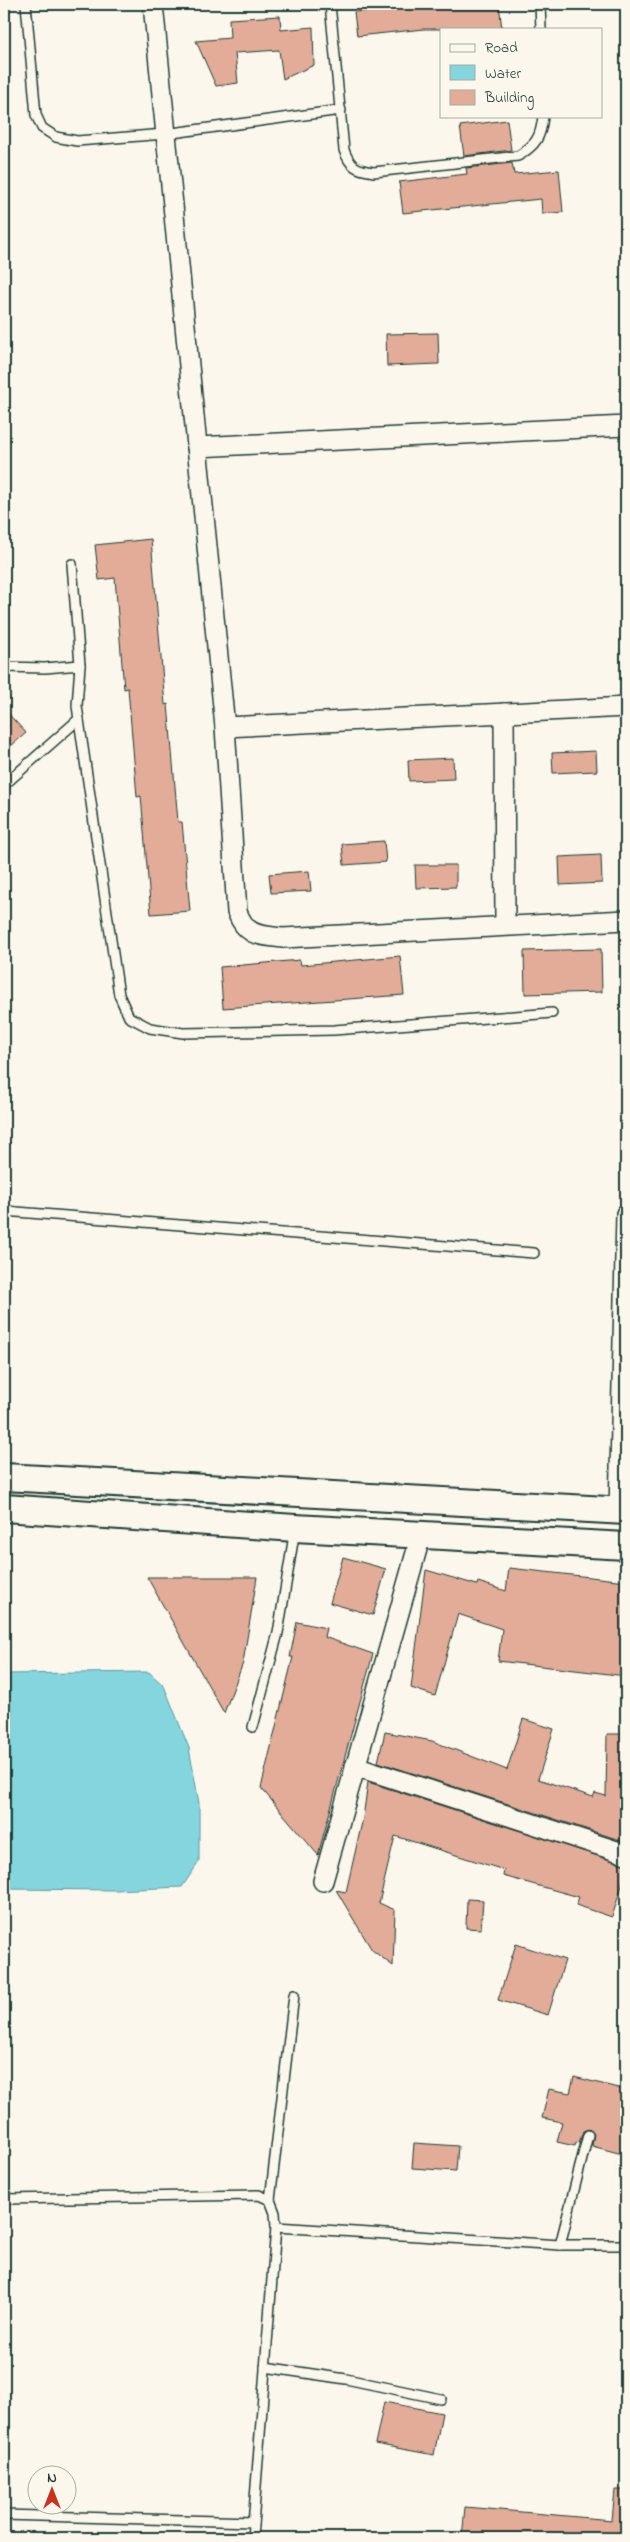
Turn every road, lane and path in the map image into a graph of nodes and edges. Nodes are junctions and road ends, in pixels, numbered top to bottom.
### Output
1 (26, 4) edge
2 (152, 4) edge
3 (330, 4) edge
4 (540, 4) edge
5 (540, 28) edge
6 (341, 110) junction
7 (543, 118) edge
8 (165, 134) junction
9 (626, 426) edge
10 (197, 447) junction
11 (72, 564) dead end
12 (80, 665) junction
13 (4, 667) edge
14 (626, 707) edge
15 (504, 713) junction
16 (79, 719) junction
17 (225, 727) junction
18 (4, 785) edge
19 (626, 920) edge
20 (505, 925) junction
21 (552, 1013) dead end
22 (4, 1211) edge
23 (626, 1214) edge
24 (534, 1253) dead end
25 (4, 1477) edge
26 (4, 1508) edge
27 (622, 1511) edge
28 (295, 1528) junction
29 (421, 1535) junction
30 (626, 1546) edge
31 (253, 1727) dead end
32 (355, 1766) junction
33 (626, 1854) edge
34 (324, 1881) dead end
35 (294, 1995) dead end
36 (588, 2135) dead end
37 (4, 2199) edge
38 (270, 2200) junction
39 (276, 2227) junction
40 (560, 2244) junction
41 (626, 2245) edge
42 (265, 2367) junction
43 (442, 2400) dead end
44 (4, 2515) edge
45 (253, 2522) junction
46 (252, 2538) edge

1 - 8 lane
2 - 8 street
3 - 6 lane
4 - 5 lane
6 - 7 lane
6 - 8 lane
8 - 10 street
9 - 10 street
10 - 17 street
11 - 12 lane
12 - 13 lane
12 - 16 lane
14 - 15 street
15 - 17 street
15 - 20 street
16 - 18 lane
16 - 21 lane
17 - 20 street
19 - 20 street
22 - 24 lane
23 - 27 street
25 - 27 main road
26 - 28 main road
28 - 29 main road
28 - 31 lane
29 - 30 main road
29 - 32 street
32 - 33 street
32 - 34 street
35 - 38 lane
36 - 40 lane
37 - 38 lane
38 - 39 lane
39 - 40 lane
39 - 42 lane
40 - 41 lane
42 - 43 lane
42 - 45 lane
44 - 45 lane
45 - 46 lane

